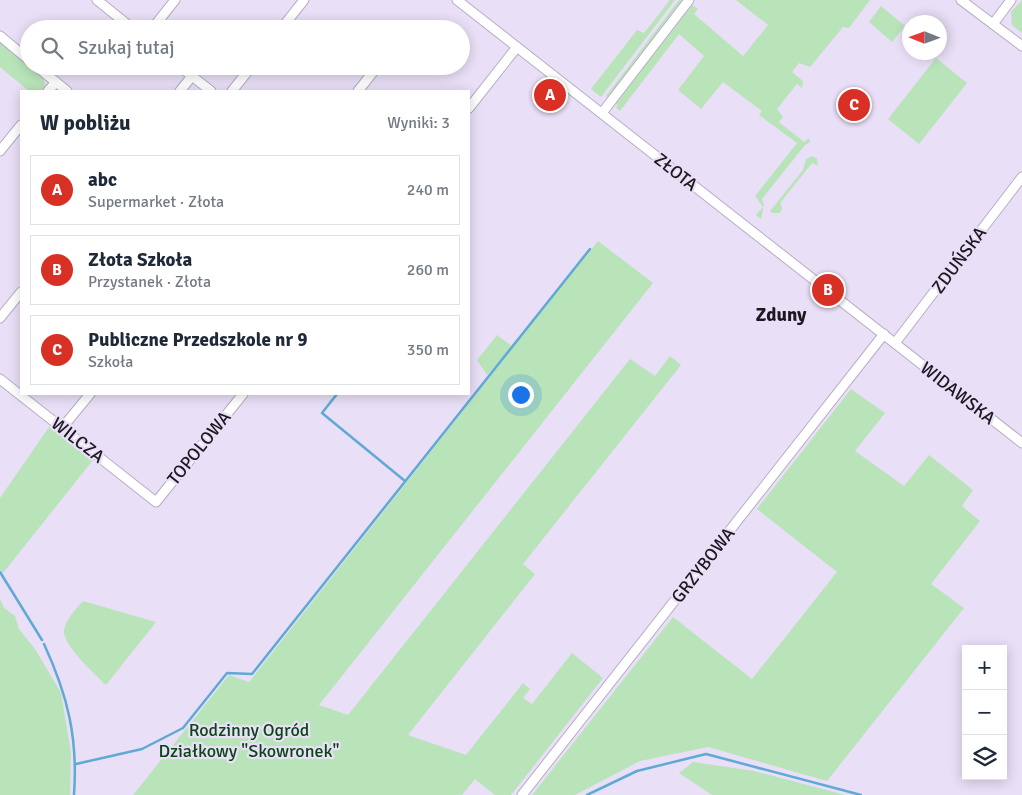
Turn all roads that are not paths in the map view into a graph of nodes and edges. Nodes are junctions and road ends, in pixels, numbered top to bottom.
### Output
1 (97, 0) edge
2 (174, 0) edge
3 (304, 0) edge
4 (458, 0) edge
5 (689, 0) edge
6 (961, 0) edge
7 (1011, 0) edge
8 (122, 20) edge
9 (159, 20) edge
10 (288, 20) edge
11 (993, 24) junction
12 (0, 36) edge
13 (1022, 46) edge
14 (517, 47) junction
15 (20, 53) edge
16 (47, 75) edge
17 (245, 75) edge
18 (371, 75) edge
19 (192, 76) joint
20 (56, 82) junction
21 (49, 90) edge
22 (66, 90) edge
23 (181, 90) edge
24 (210, 90) edge
25 (233, 90) edge
26 (359, 90) edge
27 (470, 107) edge
28 (602, 114) junction
29 (20, 126) edge
30 (0, 152) edge
31 (1022, 177) edge
32 (20, 293) edge
33 (0, 318) edge
34 (884, 334) junction
35 (895, 343) junction
36 (0, 380) edge
37 (89, 395) edge
38 (242, 395) edge
39 (62, 428) junction
40 (1022, 443) edge
41 (156, 502) joint
42 (522, 795) edge

1 - 8 street
2 - 9 street
3 - 10 street
4 - 14 street, ZŁOTA
5 - 28 street
6 - 11 street
7 - 11 street
11 - 13 street
12 - 15 street
14 - 27 street
14 - 28 street, ZŁOTA
16 - 20 street
17 - 25 street
18 - 26 street
19 - 23 street
19 - 24 street
20 - 21 street
20 - 22 street
28 - 34 street, ZŁOTA
29 - 30 street
31 - 35 street, ZDUŃSKA
32 - 33 street
34 - 35 street, ZŁOTA
34 - 42 street, GRZYBOWA
35 - 40 street, WIDAWSKA
36 - 39 street, WILCZA
37 - 39 street
38 - 41 street, TOPOLOWA
39 - 41 street, WILCZA

